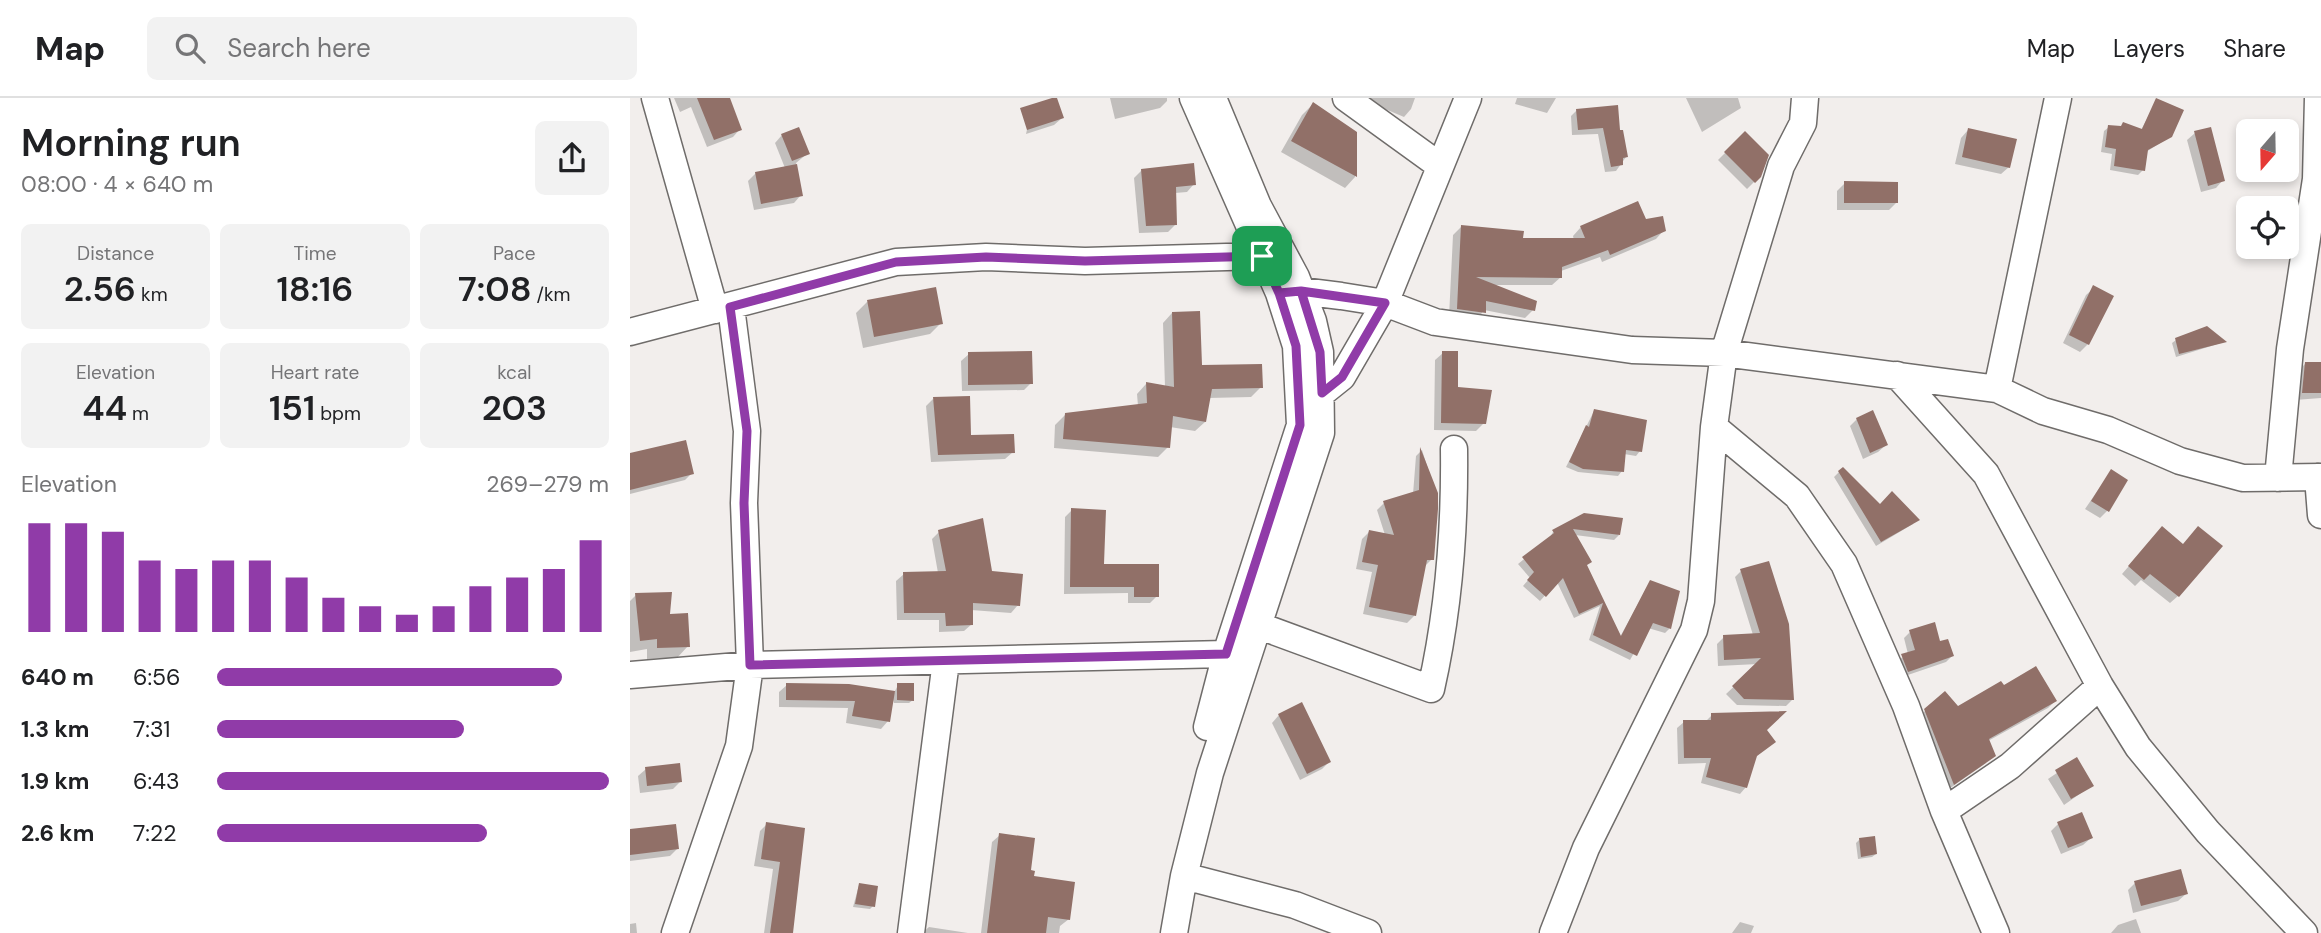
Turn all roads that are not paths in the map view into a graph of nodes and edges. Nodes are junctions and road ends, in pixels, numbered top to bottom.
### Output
1 (655, 98) edge
2 (1193, 98) edge
3 (1213, 98) edge
4 (1346, 98) edge
5 (1468, 98) edge
6 (1804, 98) edge
7 (2058, 98) edge
8 (2318, 98) edge
9 (1440, 166) junction
10 (1262, 256) junction
11 (2311, 268) edge
12 (1290, 292) junction
13 (1385, 303) junction
14 (723, 309) junction
15 (630, 332) edge
16 (1724, 353) junction
17 (1897, 375) junction
18 (1997, 389) junction
19 (1322, 393) junction
20 (1714, 427) junction
21 (1454, 449) dead end
22 (2319, 477) edge
23 (2278, 478) junction
24 (2321, 516) edge
25 (1257, 625) junction
26 (1226, 654) junction
27 (946, 661) junction
28 (750, 665) junction
29 (630, 675) edge
30 (2100, 686) junction
31 (1944, 811) junction
32 (1184, 876) junction
33 (675, 933) edge
34 (911, 933) edge
35 (1159, 933) edge
36 (1174, 933) edge
37 (1368, 933) edge
38 (1553, 933) edge
39 (1996, 933) edge
40 (2304, 933) edge

1 - 14 street
2 - 10 street
3 - 12 street
4 - 9 street
5 - 9 street
6 - 16 street
7 - 18 street
8 - 11 street
9 - 13 street
10 - 12 street
10 - 14 street
11 - 23 street
12 - 13 street
12 - 19 street
12 - 26 street
13 - 16 street
13 - 19 street
14 - 15 street
14 - 28 street
16 - 17 street
16 - 20 street
17 - 18 street
17 - 30 street
18 - 23 street
19 - 25 street
20 - 31 street
20 - 38 street
21 - 25 street
22 - 23 street
22 - 24 street
25 - 32 street
26 - 27 street
26 - 35 street
27 - 28 street
27 - 34 street
28 - 29 street
28 - 33 street
30 - 31 street
30 - 40 street
31 - 39 street
32 - 36 street
32 - 37 street

